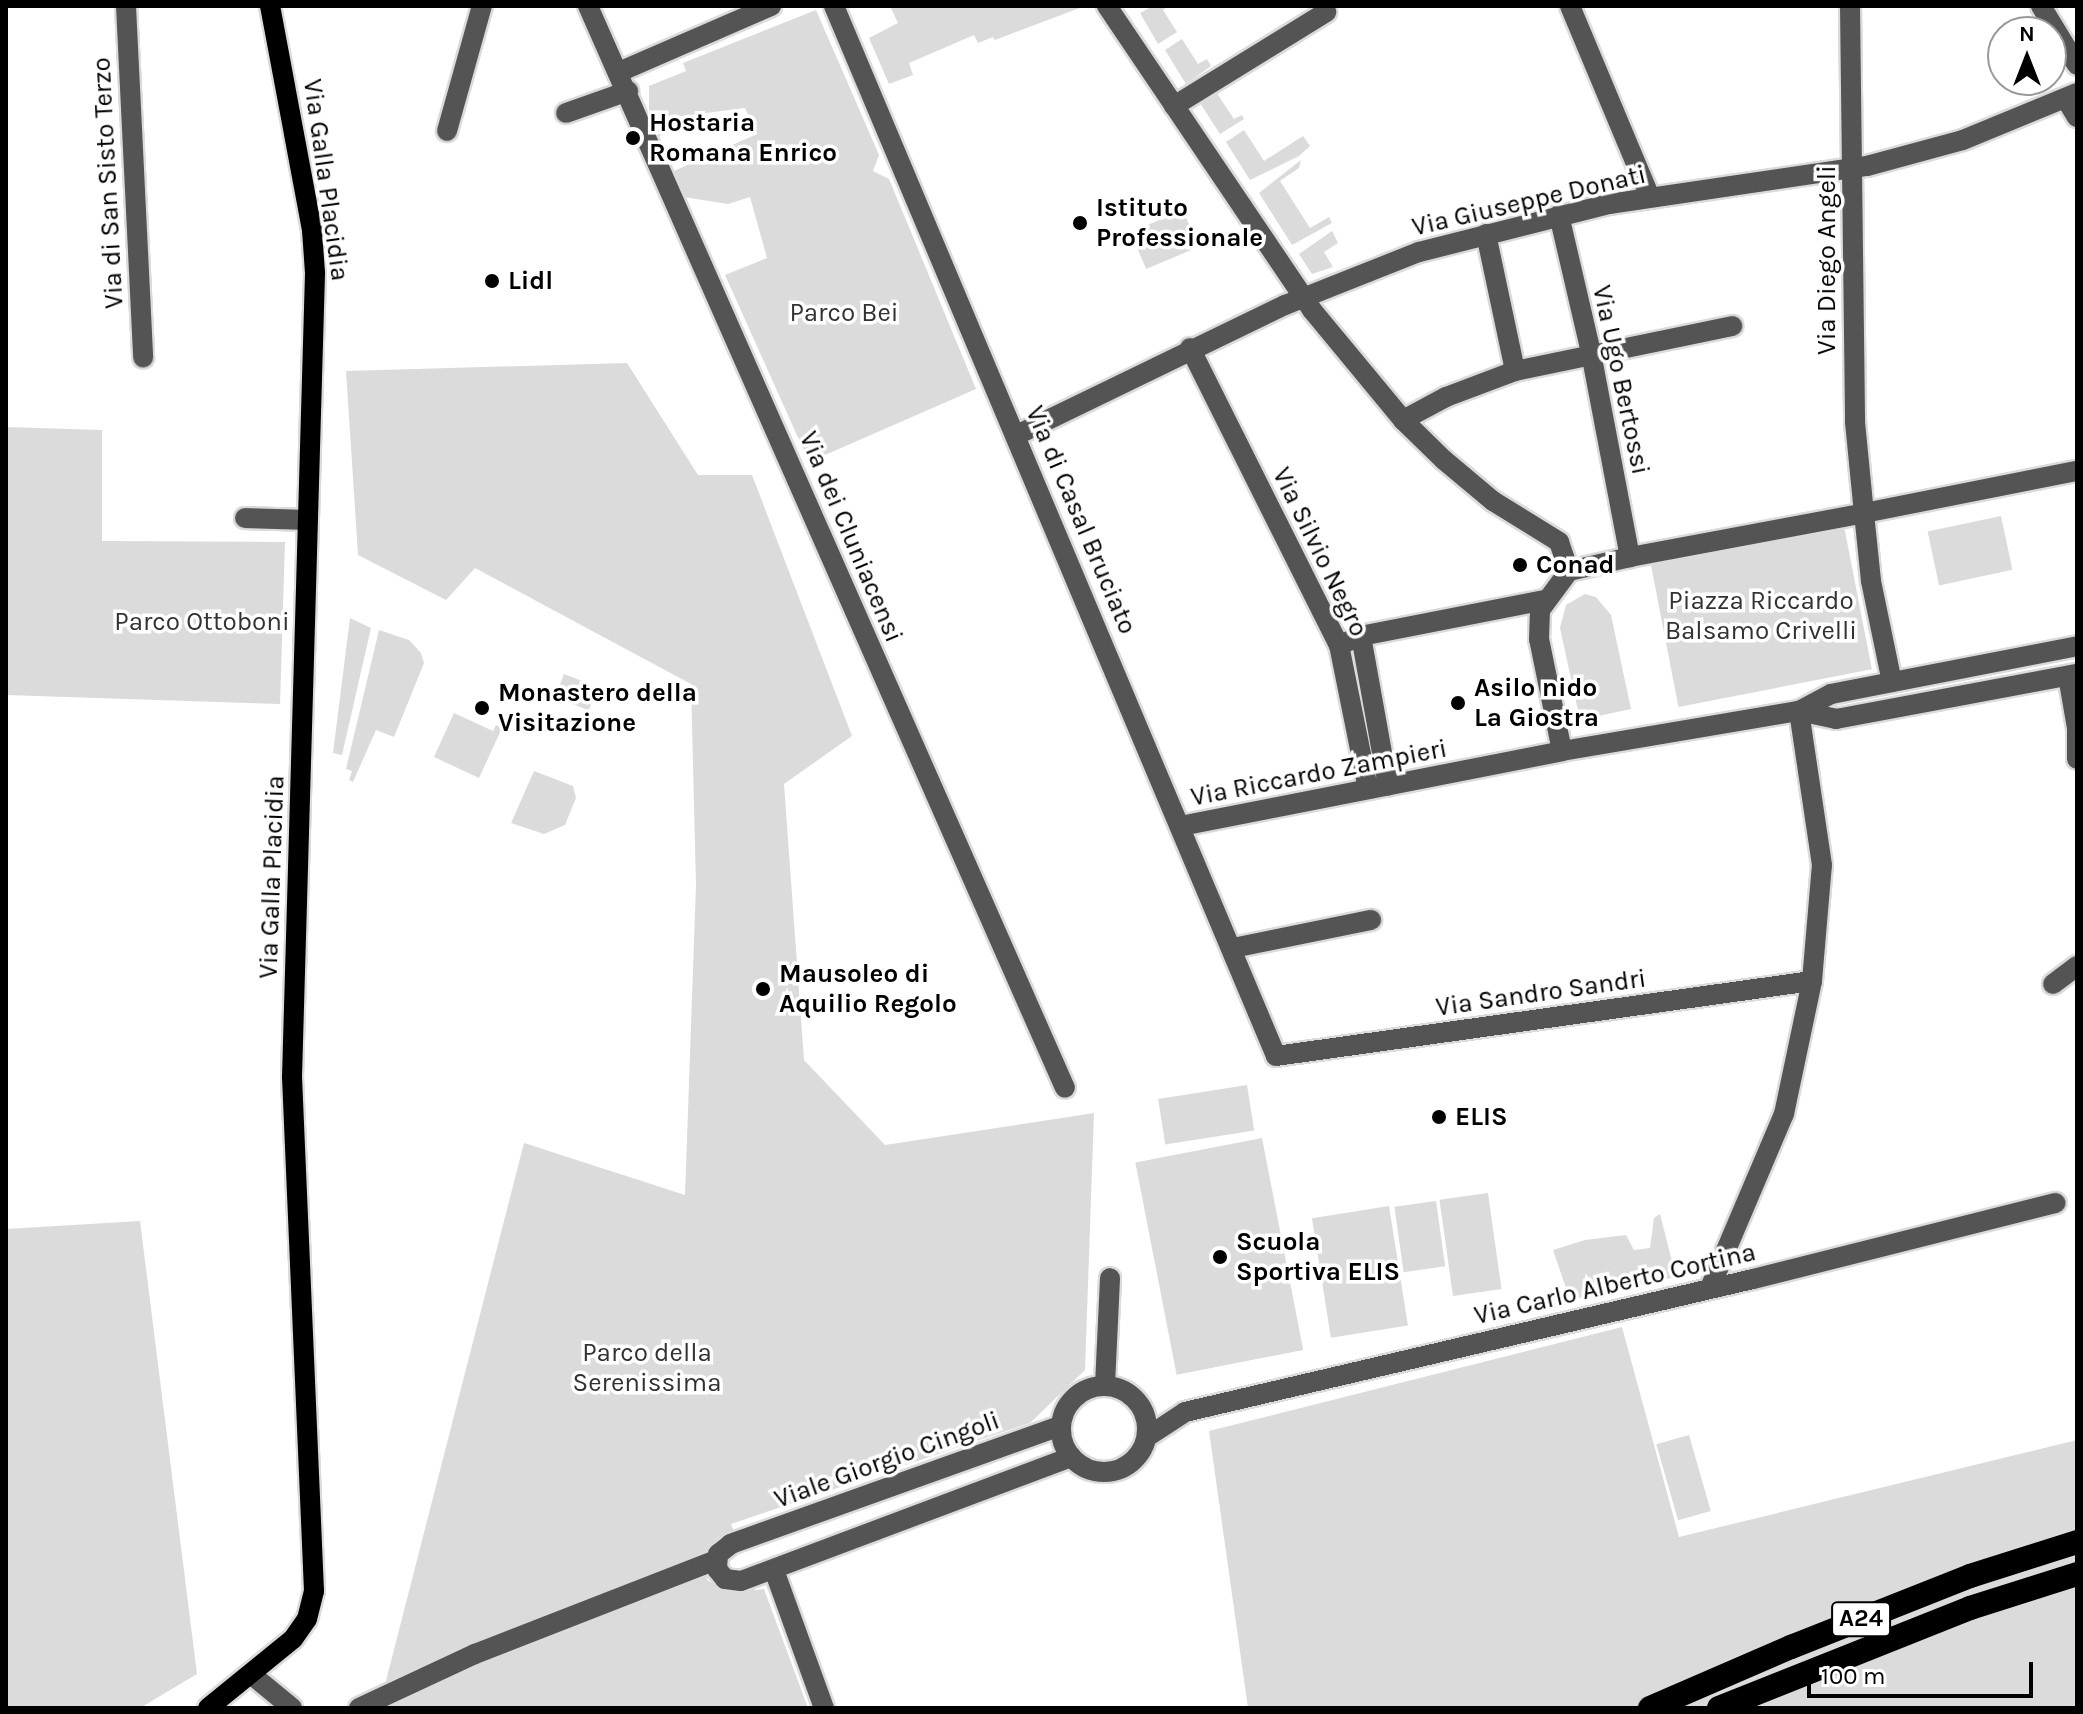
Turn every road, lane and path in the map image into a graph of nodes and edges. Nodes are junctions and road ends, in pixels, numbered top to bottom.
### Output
1 (126, 6) edge
2 (270, 6) edge
3 (482, 6) edge
4 (588, 6) edge
5 (771, 6) edge
6 (834, 6) edge
7 (1570, 6) edge
8 (1850, 6) edge
9 (2041, 6) edge
10 (1109, 7) edge
11 (1326, 12) dead end
12 (2077, 65) edge
13 (619, 72) junction
14 (628, 91) junction
15 (2072, 96) edge
16 (1174, 106) junction
17 (566, 113) dead end
18 (2077, 117) edge
19 (447, 131) dead end
20 (1853, 169) junction
21 (1650, 197) junction
22 (1559, 215) junction
23 (1486, 234) junction
24 (1301, 297) junction
25 (1732, 326) dead end
26 (1190, 348) junction
27 (1591, 353) junction
28 (143, 358) dead end
29 (1515, 371) junction
30 (1403, 420) junction
31 (1017, 435) junction
32 (2077, 471) edge
33 (1864, 513) junction
34 (245, 518) dead end
35 (307, 520) junction
36 (1630, 557) junction
37 (1569, 571) junction
38 (1545, 600) junction
39 (1361, 636) junction
40 (1339, 645) junction
41 (2077, 646) edge
42 (2072, 675) edge
43 (1892, 682) junction
44 (1799, 711) junction
45 (2077, 728) edge
46 (1562, 751) junction
47 (2077, 759) edge
48 (1378, 788) junction
49 (1181, 826) junction
50 (1371, 920) dead end
51 (1233, 948) junction
52 (2077, 966) edge
53 (1812, 981) junction
54 (2053, 984) dead end
55 (1276, 1056) joint
56 (1065, 1088) dead end
57 (2056, 1203) dead end
58 (1110, 1278) dead end
59 (1710, 1288) junction
60 (1105, 1385) junction
61 (1142, 1406) junction
62 (1185, 1412) junction
63 (1060, 1426) junction
64 (1147, 1437) junction
65 (1071, 1457) junction
66 (919, 1477) junction
67 (931, 1510) junction
68 (2077, 1528) edge
69 (2077, 1542) edge
70 (716, 1560) junction
71 (774, 1570) junction
72 (2077, 1574) edge
73 (1970, 1576) junction
74 (252, 1675) junction
75 (208, 1708) edge
76 (292, 1708) edge
77 (359, 1708) edge
78 (824, 1708) edge
79 (1650, 1708) edge
80 (1719, 1708) edge

1 - 28 street, Via di San Sisto Terzo
2 - 35 main road, Via Galla Placidia
3 - 19 street
4 - 13 street, Via dei Cluniacensi
5 - 13 street
6 - 31 street, Via di Casal Bruciato
7 - 21 street
8 - 20 street, Via Diego Angeli
9 - 12 street
10 - 16 street
11 - 16 street
13 - 14 street, Via dei Cluniacensi
14 - 17 street
14 - 56 street, Via dei Cluniacensi
15 - 18 street
15 - 20 street, Via Giuseppe Donati
16 - 24 street
20 - 21 street, Via Giuseppe Donati
20 - 33 street, Via Diego Angeli
21 - 22 street, Via Giuseppe Donati
22 - 23 street, Via Giuseppe Donati
22 - 27 street, Via Ugo Bertossi
23 - 24 street, Via Giuseppe Donati
23 - 29 street
24 - 26 street, Via Giuseppe Donati
24 - 30 street
25 - 27 street
26 - 31 street, Via Giuseppe Donati
26 - 40 street, Via Silvio Negro
27 - 29 street
27 - 36 street, Via Ugo Bertossi
29 - 30 street
30 - 37 street
31 - 49 street, Via di Casal Bruciato
32 - 33 street
33 - 36 street
33 - 43 street
34 - 35 street
35 - 74 main road, Via Galla Placidia
36 - 37 street
37 - 38 street
38 - 39 street
38 - 46 street
39 - 40 street
39 - 48 street, Via Silvio Negro
40 - 48 street, Via Silvio Negro
41 - 43 street
42 - 44 street
42 - 45 street
43 - 44 street
44 - 46 street
44 - 53 street
45 - 47 street
46 - 48 street, Via Riccardo Zampieri
48 - 49 street, Via Riccardo Zampieri
49 - 51 street, Via di Casal Bruciato
50 - 51 street
51 - 55 street, Via di Casal Bruciato
52 - 54 street
53 - 55 street, Via Sandro Sandri
53 - 59 street
57 - 59 street, Via Carlo Alberto Cortina
58 - 60 street
59 - 62 street, Via Carlo Alberto Cortina
60 - 61 street, Via Carlo Alberto Cortina
60 - 63 street
61 - 62 street, Via Carlo Alberto Cortina
61 - 64 street
62 - 64 street, Via Carlo Alberto Cortina
63 - 65 street
63 - 66 street, Viale Giorgio Cingoli
64 - 65 street, Via Carlo Alberto Cortina
65 - 67 street
66 - 67 street
66 - 70 street, Viale Giorgio Cingoli
67 - 71 street
68 - 73 highway
69 - 73 highway, A24
70 - 71 street
70 - 77 street
71 - 78 street
72 - 80 highway, A24
73 - 79 highway, A24
74 - 75 main road, Via Galla Placidia
74 - 76 street

